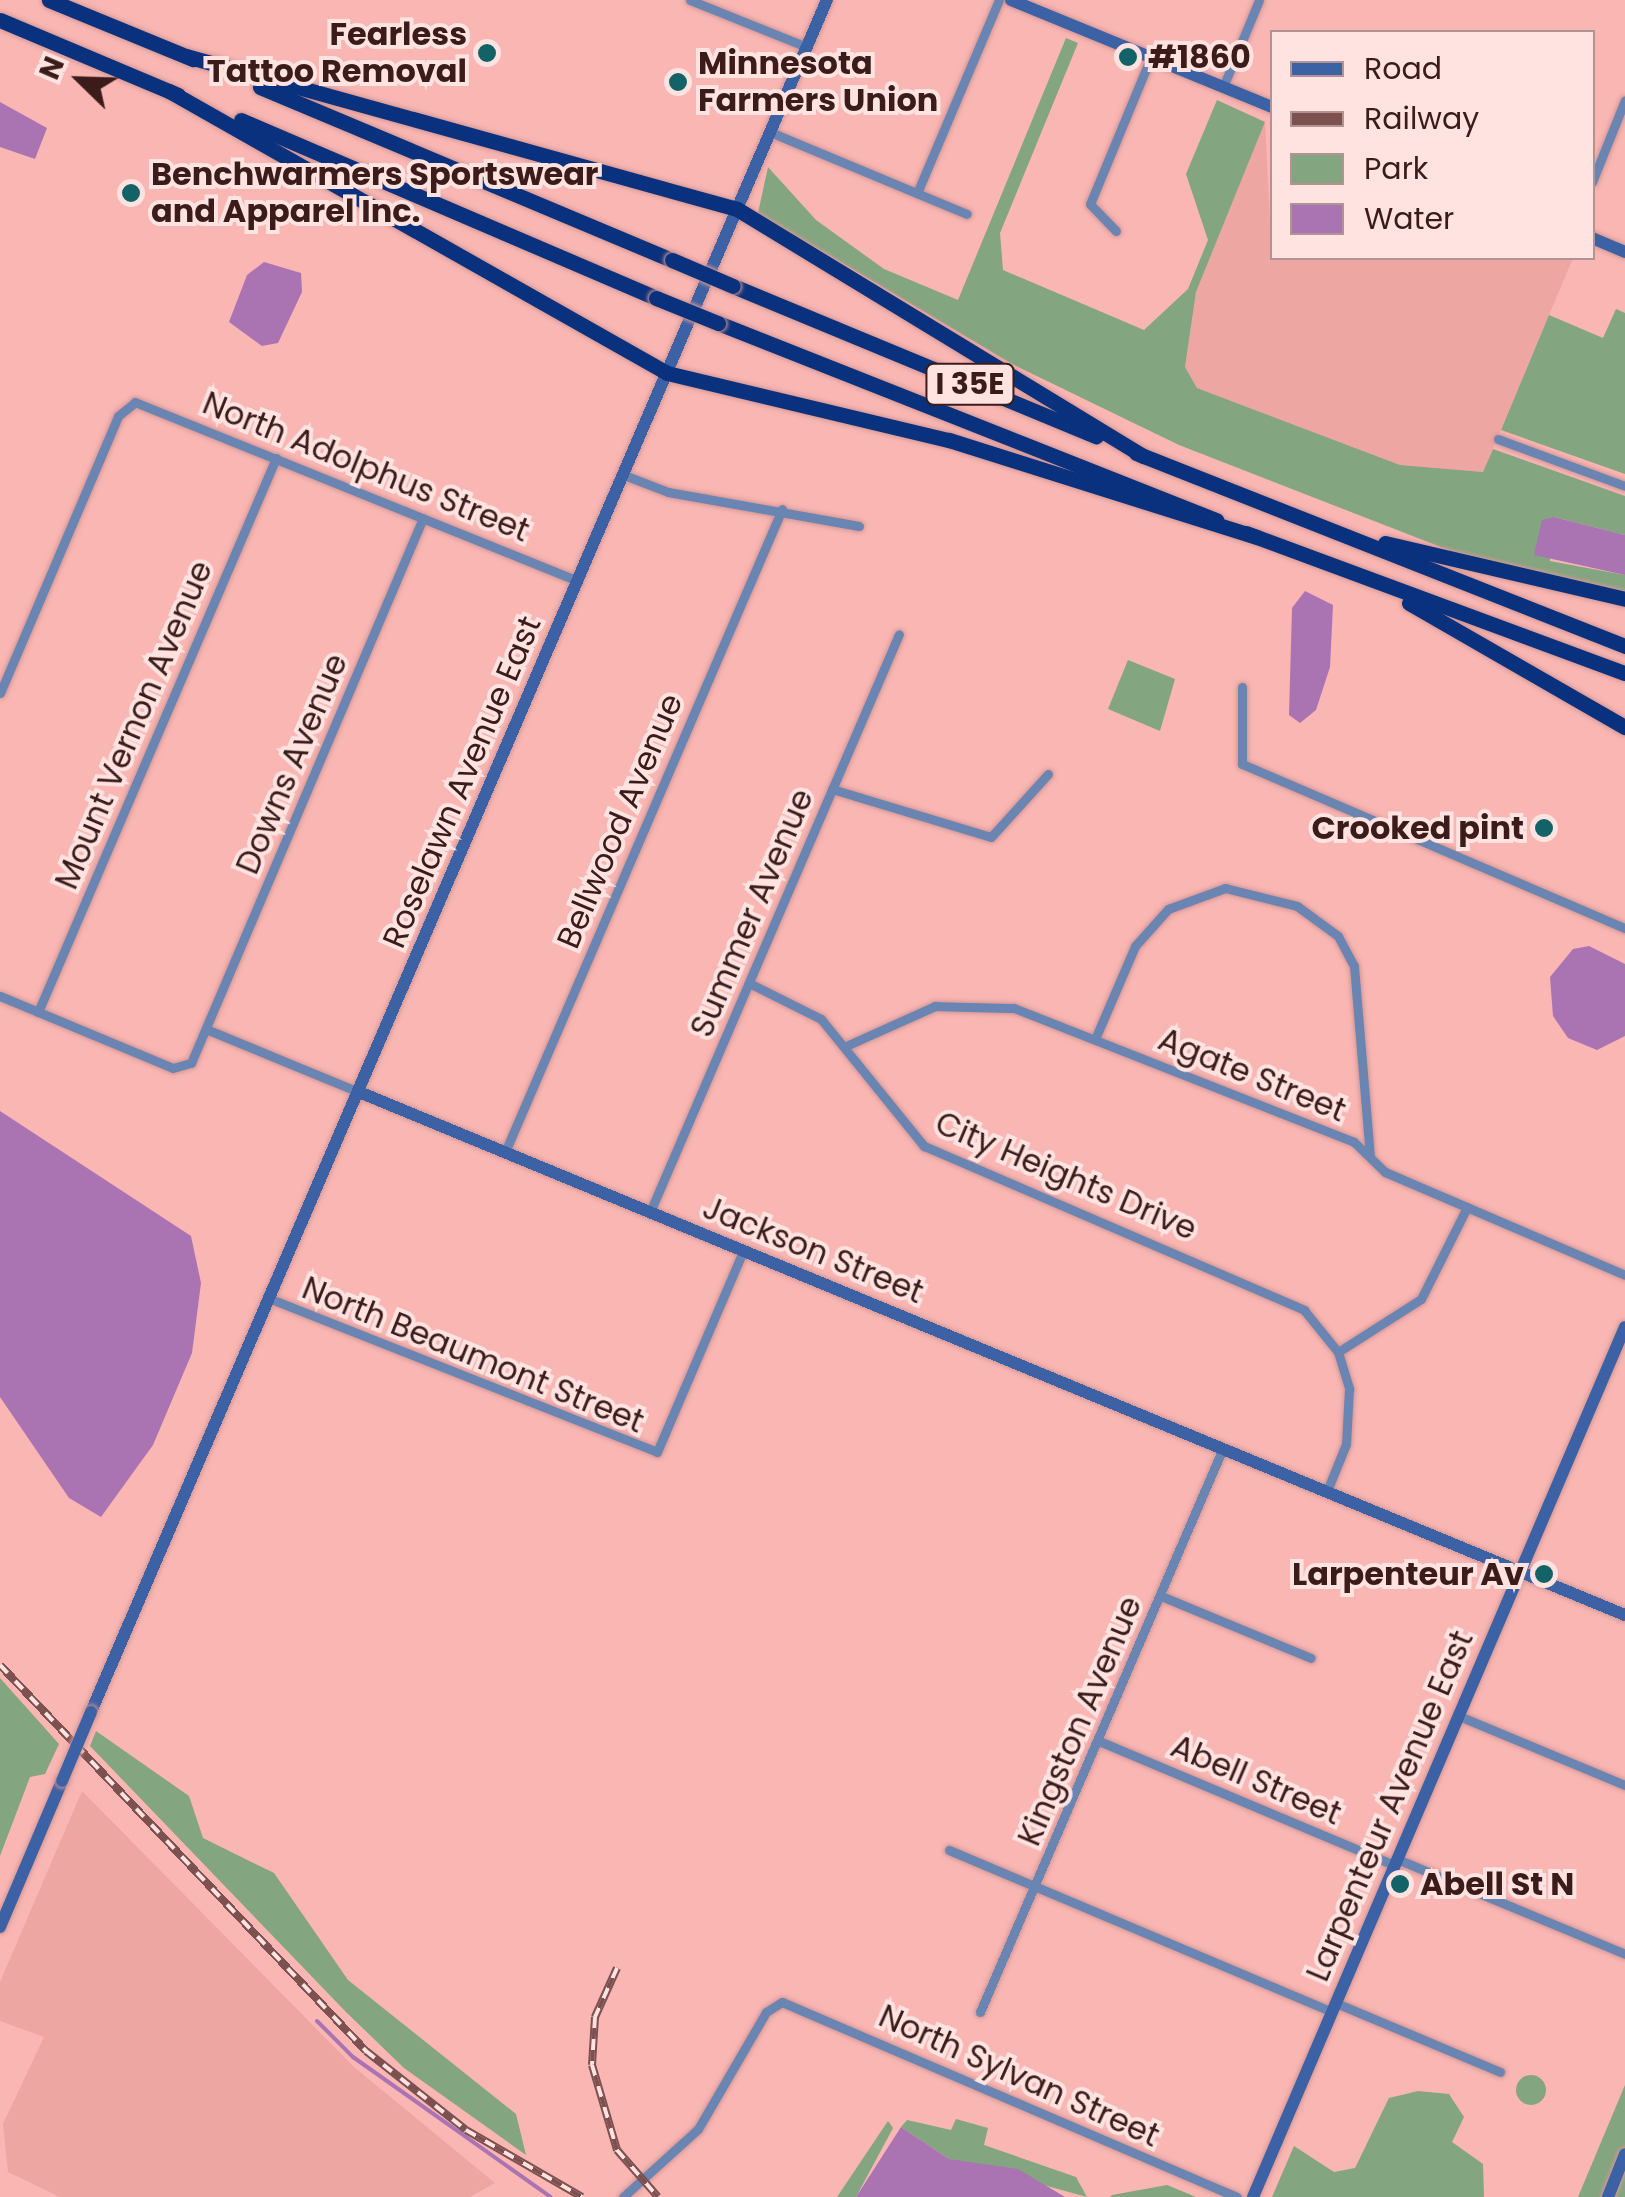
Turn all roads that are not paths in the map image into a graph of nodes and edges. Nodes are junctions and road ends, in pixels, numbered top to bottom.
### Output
1 (49, 0) edge
2 (690, 0) edge
3 (827, 0) edge
4 (999, 0) edge
5 (1011, 0) edge
6 (1259, 0) edge
7 (0, 20) edge
8 (807, 48) junction
9 (186, 56) junction
10 (1151, 57) junction
11 (1223, 87) junction
12 (169, 91) junction
13 (1625, 100) edge
14 (1270, 106) edge
15 (770, 132) junction
16 (1595, 175) edge
17 (917, 193) junction
18 (737, 209) junction
19 (967, 214) dead end
20 (1116, 231) dead end
21 (1595, 239) edge
22 (1625, 252) edge
23 (667, 373) junction
24 (1498, 440) dead end
25 (1144, 456) junction
26 (276, 458) junction
27 (624, 475) junction
28 (1625, 486) edge
29 (782, 509) junction
30 (423, 518) junction
31 (859, 526) dead end
32 (1326, 528) junction
33 (1256, 537) junction
34 (1352, 574) junction
35 (578, 581) junction
36 (1625, 599) edge
37 (899, 634) dead end
38 (1625, 646) edge
39 (1625, 673) edge
40 (1242, 687) dead end
41 (0, 693) edge
42 (1625, 727) edge
43 (1048, 774) dead end
44 (832, 789) junction
45 (1625, 928) edge
46 (749, 983) junction
47 (0, 996) edge
48 (38, 1012) junction
49 (206, 1030) junction
50 (1095, 1039) junction
51 (846, 1046) junction
52 (359, 1092) junction
53 (504, 1152) junction
54 (1371, 1158) junction
55 (1467, 1207) junction
56 (650, 1212) junction
57 (743, 1251) junction
58 (1625, 1274) edge
59 (271, 1299) junction
60 (1625, 1327) edge
61 (1338, 1352) junction
62 (1223, 1448) junction
63 (1327, 1491) junction
64 (1520, 1570) junction
65 (1161, 1596) junction
66 (1625, 1615) edge
67 (1311, 1658) dead end
68 (1459, 1716) junction
69 (1099, 1741) junction
70 (1625, 1785) edge
71 (949, 1850) dead end
72 (1396, 1862) junction
73 (1037, 1886) junction
74 (0, 1927) edge
75 (1625, 1954) edge
76 (1334, 2007) junction
77 (980, 2012) dead end
78 (1500, 2072) dead end
79 (1625, 2154) edge
80 (623, 2197) edge
81 (1237, 2197) edge
82 (1253, 2197) edge
83 (1608, 2197) edge

1 - 9 highway, I 35E
2 - 8 street
3 - 8 street, Roselawn Avenue East
4 - 17 street
5 - 10 street
6 - 11 street
7 - 12 highway, I 35E
8 - 15 street, Roselawn Avenue East
9 - 18 highway
9 - 25 highway, I 35E, bridge
10 - 11 street
10 - 20 street
11 - 14 street
12 - 23 highway
12 - 33 highway, I 35E, bridge
13 - 16 street
15 - 17 street
15 - 18 street, Roselawn Avenue East
17 - 19 street
18 - 23 street, Roselawn Avenue East
18 - 25 highway
21 - 22 street
23 - 27 street, Roselawn Avenue East
23 - 33 highway
24 - 28 street
25 - 32 highway, I 35E
26 - 30 street, North Adolphus Street
26 - 41 street, North Adolphus Street
26 - 48 street, Mount Vernon Avenue
27 - 29 street
27 - 35 street, Roselawn Avenue East
29 - 31 street
29 - 53 street, Bellwood Avenue
30 - 35 street, North Adolphus Street
30 - 49 street, Downs Avenue
32 - 36 highway
32 - 38 highway, I 35E
33 - 34 highway, I 35E
34 - 39 highway, I 35E
34 - 42 highway
35 - 52 street, Roselawn Avenue East
37 - 44 street, Summer Avenue
40 - 45 street
43 - 44 street
44 - 46 street, Summer Avenue
46 - 51 street, City Heights Drive
46 - 56 street, Summer Avenue
47 - 48 street
48 - 49 street
49 - 52 street, Jackson Street
50 - 51 street, Agate Street
50 - 54 street, Agate Street
50 - 54 street
51 - 61 street, City Heights Drive
52 - 53 street, Jackson Street
52 - 59 street, Roselawn Avenue East
53 - 56 street, Jackson Street
54 - 55 street, Agate Street
55 - 58 street, Agate Street
55 - 61 street
56 - 57 street, Jackson Street
57 - 59 street, North Beaumont Street
57 - 62 street, Jackson Street
59 - 74 street, Roselawn Avenue East, bridge
60 - 64 street, Larpenteur Avenue East
61 - 63 street
62 - 63 street, Jackson Street
62 - 65 street, Kingston Avenue
63 - 64 street, Jackson Street
64 - 66 street, Jackson Street
64 - 68 street, Larpenteur Avenue East
65 - 67 street
65 - 69 street, Kingston Avenue
68 - 70 street
68 - 72 street, Larpenteur Avenue East
69 - 72 street, Abell Street
69 - 73 street, Kingston Avenue
71 - 73 street
72 - 75 street, Abell Street
72 - 76 street, Larpenteur Avenue East
73 - 76 street
73 - 77 street, Kingston Avenue
76 - 78 street
76 - 82 street, Larpenteur Avenue East
79 - 83 street
80 - 81 street, North Sylvan Street

